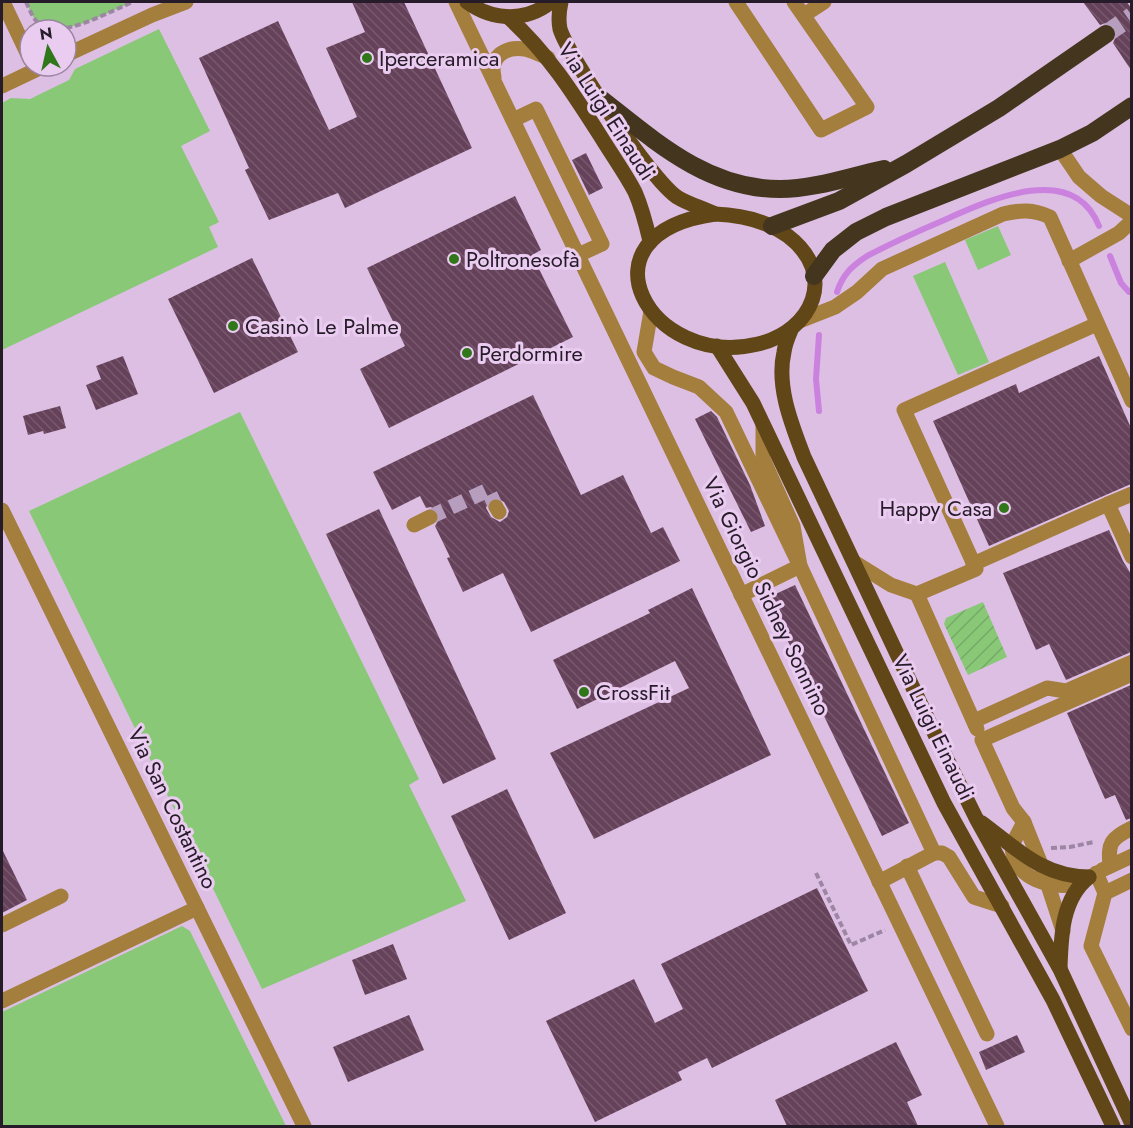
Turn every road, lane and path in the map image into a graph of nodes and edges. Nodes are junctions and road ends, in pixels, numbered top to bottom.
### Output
1 (3, 2) edge
2 (26, 2) edge
3 (133, 2) edge
4 (186, 2) edge
5 (456, 2) edge
6 (467, 2) edge
7 (551, 2) edge
8 (561, 2) edge
9 (736, 2) edge
10 (794, 2) edge
11 (824, 2) edge
12 (804, 15) junction
13 (508, 17) junction
14 (18, 31) edge
15 (1106, 34) tunnel mouth
16 (78, 50) edge
17 (548, 57) junction
18 (18, 76) edge
19 (2, 86) edge
20 (496, 86) junction
21 (600, 98) junction
22 (1131, 106) edge
23 (513, 120) junction
24 (1060, 149) junction
25 (906, 164) junction
26 (715, 214) junction
27 (1131, 219) edge
28 (772, 226) junction
29 (650, 241) junction
30 (578, 255) junction
31 (1069, 261) junction
32 (814, 276) junction
33 (651, 311) junction
34 (1097, 324) junction
35 (796, 325) junction
36 (717, 346) junction
37 (1131, 402) edge
38 (763, 425) junction
39 (1131, 494) edge
40 (1109, 508) junction
41 (2, 510) edge
42 (430, 517) tunnel mouth
43 (414, 525) dead end
44 (1131, 558) edge
45 (854, 562) junction
46 (800, 566) junction
47 (975, 566) junction
48 (917, 594) junction
49 (741, 595) junction
50 (1131, 662) edge
51 (1131, 674) edge
52 (974, 721) junction
53 (982, 740) junction
54 (976, 818) junction
55 (1024, 822) junction
56 (1131, 828) edge
57 (1115, 836) junction
58 (1012, 845) junction
59 (1054, 848) dead end
60 (934, 854) junction
61 (1131, 856) edge
62 (907, 866) junction
63 (1042, 867) junction
64 (816, 873) dead end
65 (1094, 875) junction
66 (1131, 880) edge
67 (879, 882) junction
68 (1049, 885) junction
69 (1105, 893) junction
70 (61, 896) dead end
71 (1002, 906) junction
72 (197, 908) junction
73 (899, 923) junction
74 (2, 925) edge
75 (1063, 931) junction
76 (1060, 969) junction
77 (2, 1001) edge
78 (1131, 1029) edge
79 (987, 1034) dead end
80 (1131, 1124) edge
81 (304, 1126) edge
82 (997, 1126) edge
83 (1113, 1126) edge

1 - 14 street
2 - 3 path
4 - 16 street
5 - 20 street, Via Giorgio Sidney Sonnino
6 - 13 main road, Via Luigi Einaudi
7 - 13 main road, Via Luigi Einaudi
8 - 21 main road, Via Luigi Einaudi
9 - 12 street
10 - 12 street
11 - 12 street
13 - 17 main road, Via Luigi Einaudi
15 - 25 highway
17 - 20 street, Via Giorgio Sidney Sonnino
17 - 29 main road, Via Luigi Einaudi
18 - 19 street
20 - 23 street, Via Giorgio Sidney Sonnino
21 - 25 highway
21 - 26 main road, Via Luigi Einaudi
22 - 24 highway
23 - 30 street, Via Giorgio Sidney Sonnino
23 - 30 street
24 - 27 street
24 - 32 highway
25 - 28 highway
26 - 28 main road, Via Luigi Einaudi
26 - 29 main road, Via Luigi Einaudi
27 - 31 street
28 - 32 main road, Via Luigi Einaudi
29 - 33 main road
30 - 49 street, Via Giorgio Sidney Sonnino
31 - 34 street
31 - 35 street
32 - 35 main road, Via Luigi Einaudi
33 - 36 main road
33 - 46 street
34 - 37 street
34 - 47 street
35 - 36 main road
35 - 45 main road, Via Luigi Einaudi
36 - 38 main road, Via Luigi Einaudi
38 - 46 street
38 - 71 main road, Via Luigi Einaudi
39 - 40 street
40 - 44 street
40 - 47 street
41 - 72 street, Via San Costantino
42 - 43 street
45 - 48 street
45 - 54 main road, Via Luigi Einaudi
46 - 49 street
46 - 60 street
47 - 48 street
48 - 52 street
49 - 67 street, Via Giorgio Sidney Sonnino
50 - 52 street
51 - 53 street
52 - 53 street
53 - 55 street
54 - 58 main road
54 - 76 main road, Via Luigi Einaudi
55 - 58 street
55 - 63 street
56 - 57 street
57 - 59 path
57 - 65 street
58 - 63 main road
58 - 68 street
60 - 62 street
60 - 71 street
61 - 65 street
62 - 67 street
62 - 79 street
63 - 65 main road
63 - 68 street
64 - 73 path
65 - 68 street
65 - 69 street
65 - 75 main road
66 - 69 street
67 - 73 street, Via Giorgio Sidney Sonnino
68 - 75 street
69 - 78 street
70 - 74 street
71 - 83 main road, Via Luigi Einaudi
72 - 77 street
72 - 81 street, Via San Costantino
73 - 82 street, Via Giorgio Sidney Sonnino
75 - 76 main road
76 - 80 main road, Via Luigi Einaudi

